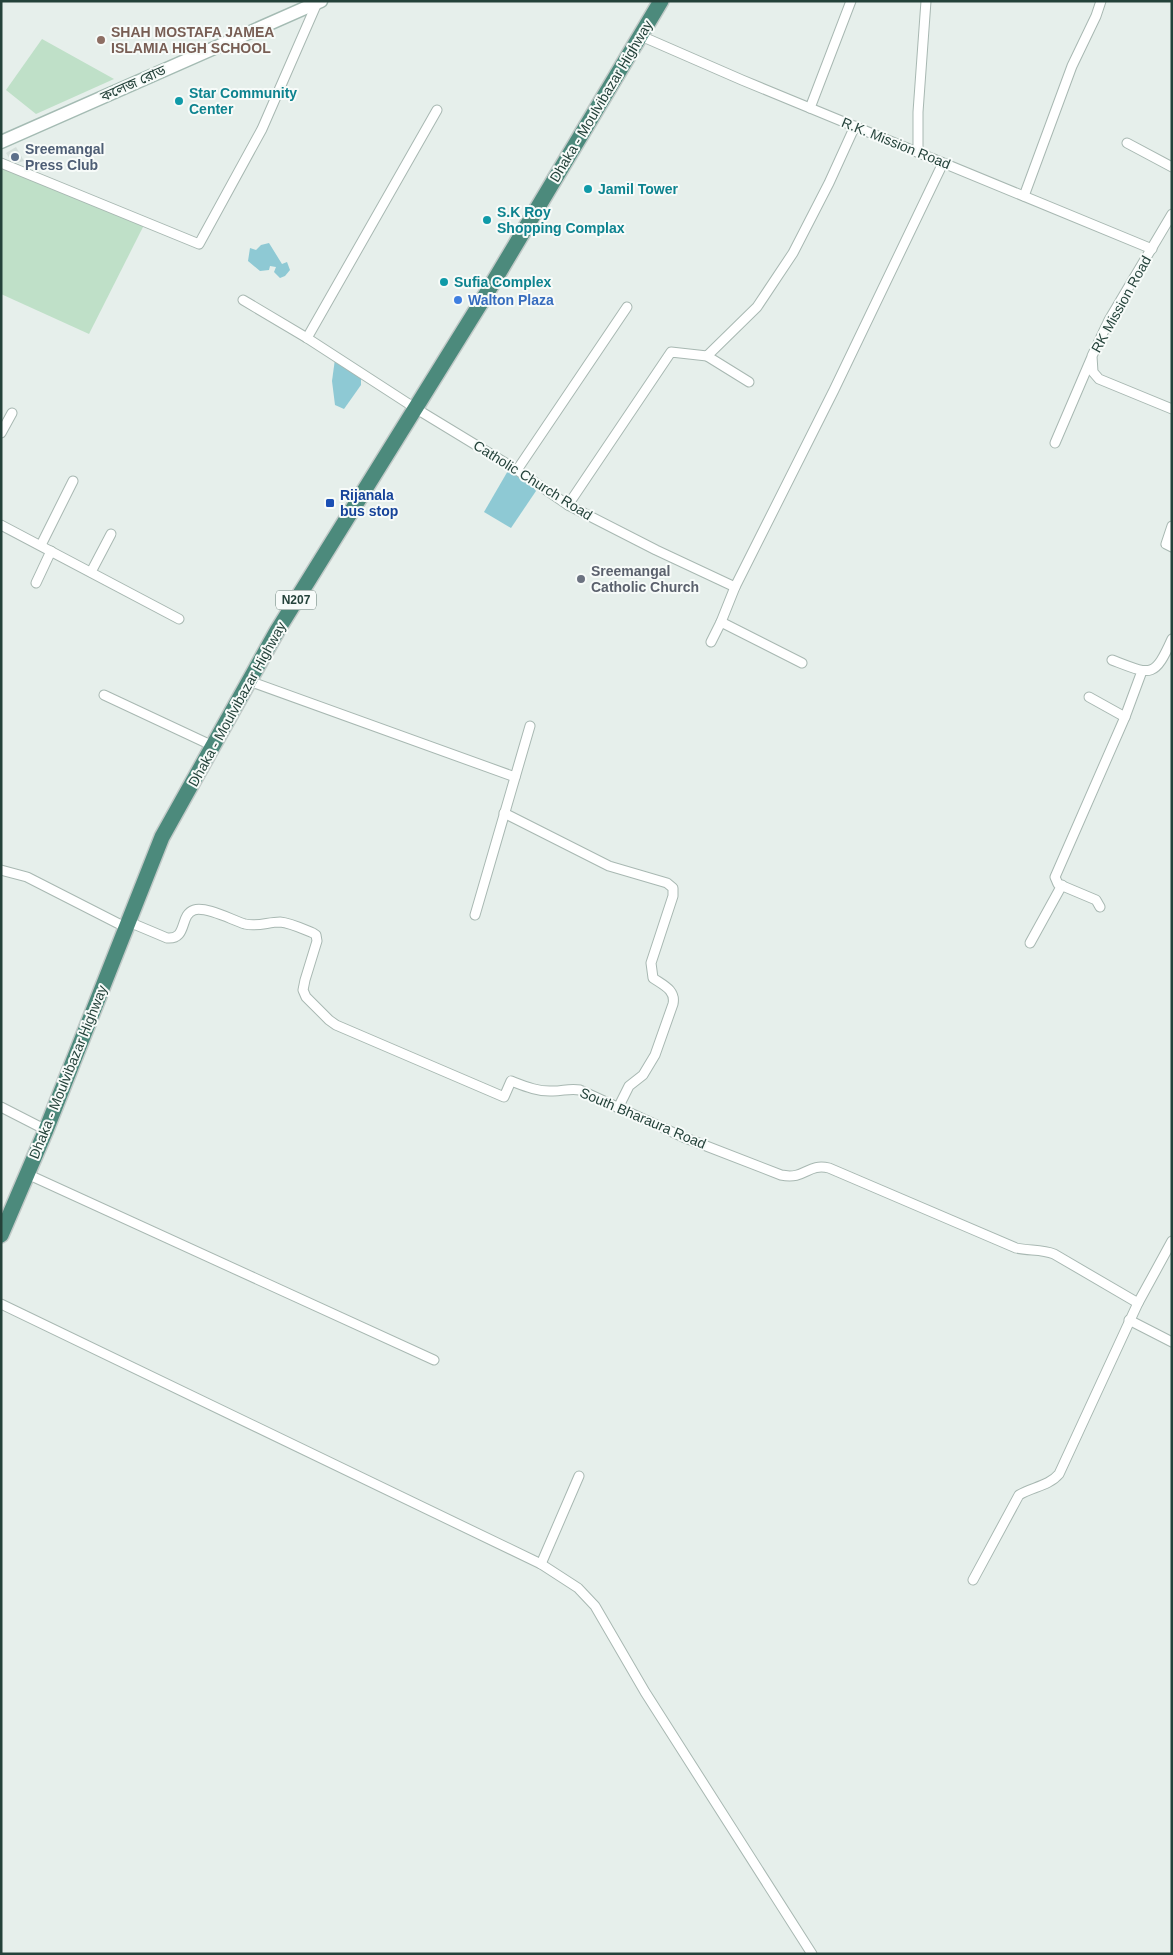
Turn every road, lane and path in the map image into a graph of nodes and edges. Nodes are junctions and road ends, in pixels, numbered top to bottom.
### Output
1 (661, 1) edge
2 (851, 1) edge
3 (926, 1) edge
4 (1100, 1) edge
5 (319, 2) edge
6 (641, 36) junction
7 (810, 108) junction
8 (437, 110) dead end
9 (855, 126) junction
10 (1, 142) edge
11 (1126, 143) dead end
12 (918, 152) junction
13 (1, 163) edge
14 (943, 163) junction
15 (1172, 167) edge
16 (1024, 196) junction
17 (1172, 214) edge
18 (1152, 249) junction
19 (243, 300) dead end
20 (627, 307) dead end
21 (307, 338) junction
22 (708, 356) junction
23 (1092, 356) junction
24 (749, 382) dead end
25 (415, 408) junction
26 (1172, 409) edge
27 (12, 413) dead end
28 (2, 428) edge
29 (1055, 443) dead end
30 (518, 470) junction
31 (73, 481) dead end
32 (568, 505) junction
33 (1, 525) edge
34 (1172, 526) edge
35 (111, 534) dead end
36 (41, 545) junction
37 (1169, 546) edge
38 (51, 551) junction
39 (91, 572) junction
40 (36, 583) dead end
41 (735, 587) junction
42 (179, 619) dead end
43 (721, 622) junction
44 (1172, 639) edge
45 (711, 642) dead end
46 (1112, 660) dead end
47 (802, 664) dead end
48 (1142, 671) junction
49 (250, 681) junction
50 (104, 695) dead end
51 (1089, 697) dead end
52 (1125, 717) junction
53 (530, 726) dead end
54 (213, 746) junction
55 (515, 777) junction
56 (504, 813) junction
57 (1, 870) edge
58 (1062, 886) junction
59 (1100, 907) dead end
60 (474, 915) dead end
61 (128, 925) junction
62 (1030, 943) dead end
63 (1, 1107) edge
64 (618, 1108) junction
65 (46, 1130) junction
66 (27, 1174) junction
67 (1, 1235) edge
68 (1172, 1241) edge
69 (1138, 1303) junction
70 (1, 1304) edge
71 (1129, 1320) junction
72 (1172, 1342) edge
73 (434, 1360) dead end
74 (579, 1476) dead end
75 (542, 1564) junction
76 (973, 1580) dead end
77 (812, 1954) edge

1 - 6 highway, Dhaka - Moulvibazar Highway / N207
2 - 7 street
3 - 12 street
4 - 16 street
5 - 10 main road, কলেজ রোড
5 - 13 street
6 - 7 street, R.K. Mission Road
6 - 25 highway, Dhaka - Moulvibazar Highway / N207
7 - 9 street, R.K. Mission Road
8 - 21 street
9 - 12 street, R.K. Mission Road
9 - 22 street
11 - 15 street
12 - 14 street, R.K. Mission Road
14 - 16 street, R.K. Mission Road
14 - 41 street
16 - 18 street, R.K. Mission Road
17 - 18 street, RK Mission Road
18 - 23 street, RK Mission Road
19 - 21 street, Catholic Church Road
20 - 30 street
21 - 25 street, Catholic Church Road
22 - 24 street
22 - 32 street
23 - 26 street, RK Mission Road
23 - 29 street
25 - 30 street, Catholic Church Road
25 - 49 highway, Dhaka - Moulvibazar Highway / N207
27 - 28 street
30 - 32 street, Catholic Church Road
31 - 36 street
32 - 41 street, Catholic Church Road
33 - 36 street
34 - 37 street
35 - 39 street
36 - 38 street
38 - 39 street
38 - 40 street
39 - 42 street
41 - 43 street
43 - 45 street
43 - 47 street
44 - 48 street
46 - 48 street
48 - 52 street
49 - 54 highway, Dhaka - Moulvibazar Highway / N207
49 - 55 street
50 - 54 street
51 - 52 street
52 - 58 street
53 - 55 street
54 - 61 highway, Dhaka - Moulvibazar Highway / N207
55 - 56 street
56 - 60 street
56 - 64 street
57 - 61 street
58 - 59 street
58 - 62 street
61 - 64 street, South Bharaura Road
61 - 65 highway, Dhaka - Moulvibazar Highway / N207
63 - 65 street
64 - 69 street, South Bharaura Road
65 - 66 highway, Dhaka - Moulvibazar Highway / N207
66 - 67 highway, Dhaka - Moulvibazar Highway / N207
66 - 73 street
68 - 69 street
69 - 71 street
70 - 75 street
71 - 72 street
71 - 76 street
74 - 75 street
75 - 77 street

